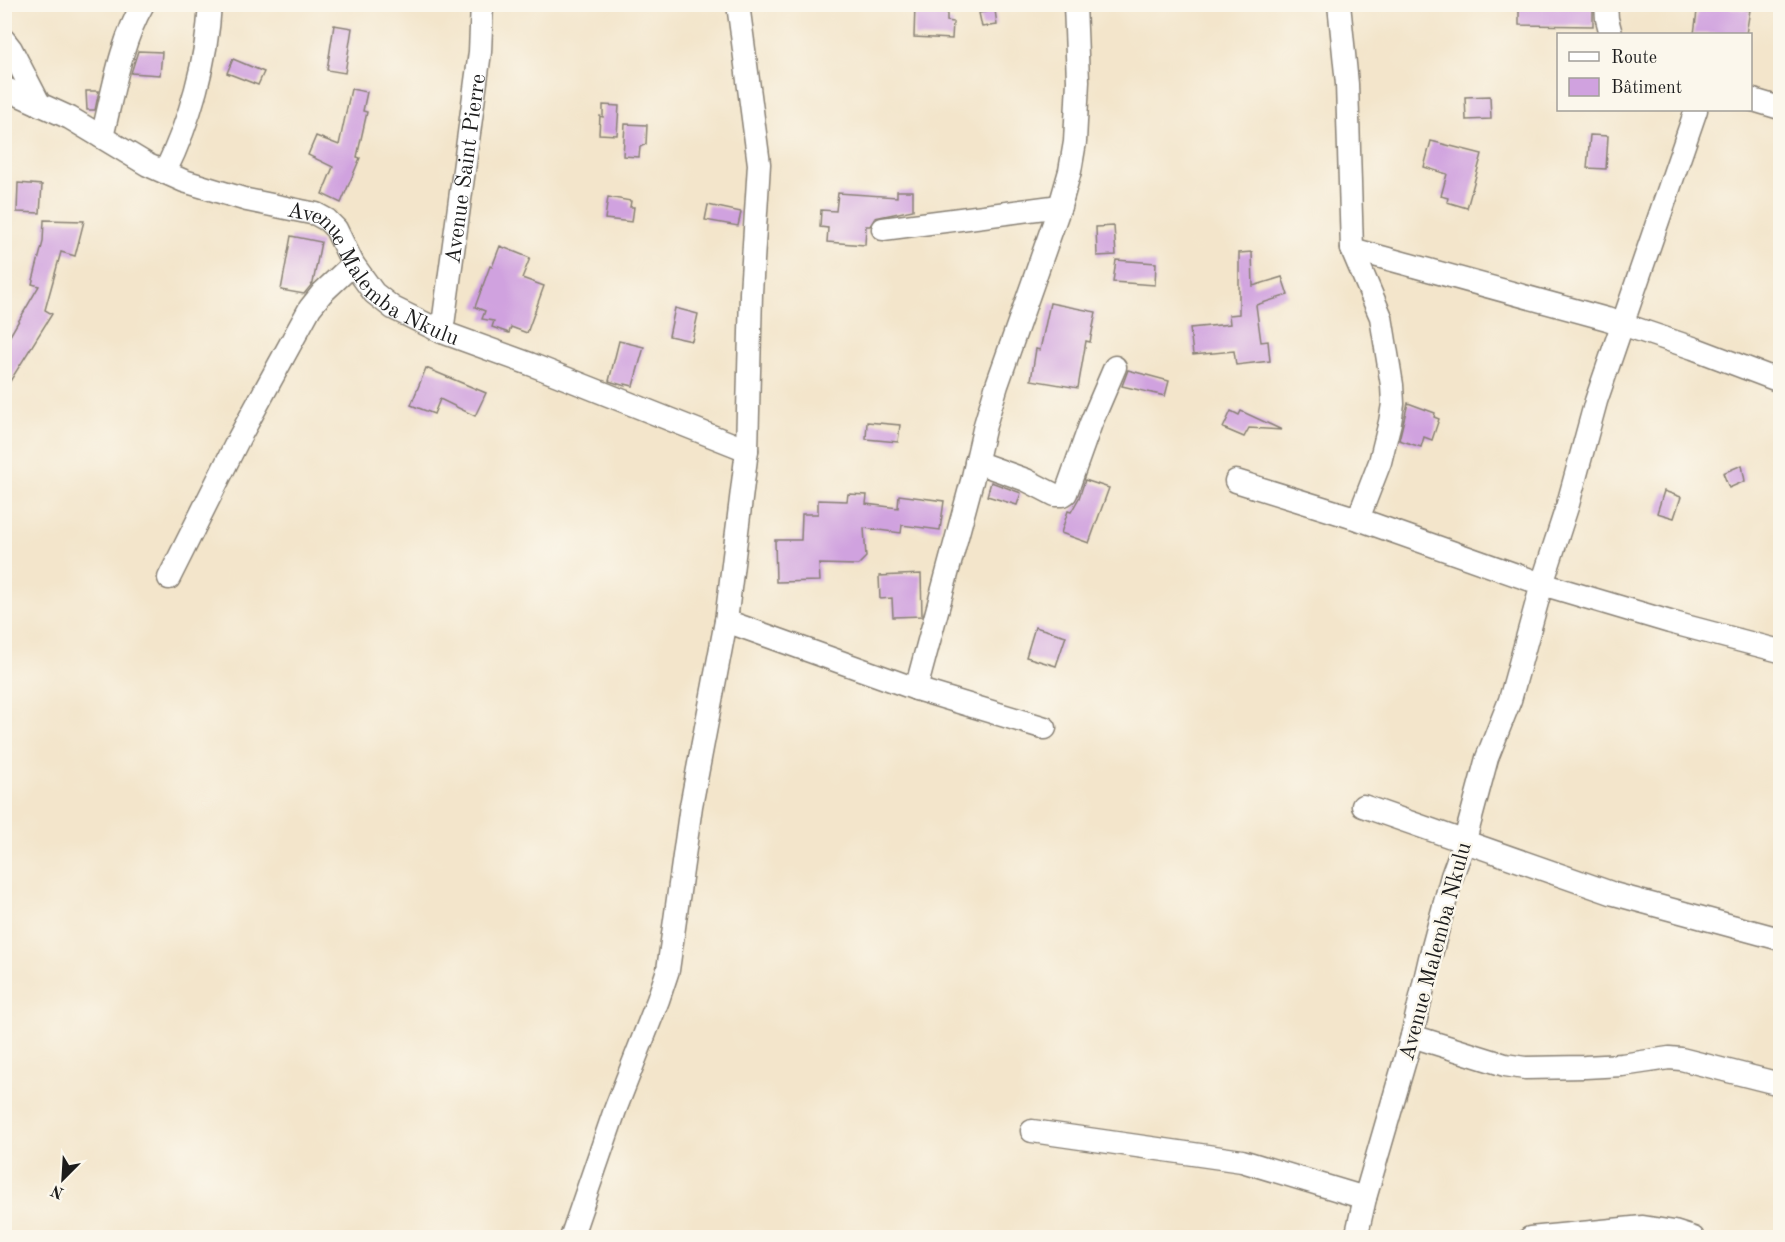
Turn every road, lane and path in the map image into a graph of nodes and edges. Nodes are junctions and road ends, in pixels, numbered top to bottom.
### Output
1 (143, 4) edge
2 (210, 4) edge
3 (482, 4) edge
4 (738, 4) edge
5 (1075, 4) edge
6 (1339, 4) edge
7 (1606, 4) edge
8 (1611, 33) edge
9 (4, 40) edge
10 (4, 88) edge
11 (1752, 100) edge
12 (40, 105) junction
13 (1780, 108) edge
14 (1696, 111) edge
15 (102, 137) junction
16 (165, 172) junction
17 (1060, 206) junction
18 (882, 229) dead end
19 (1352, 249) junction
20 (353, 264) junction
21 (1622, 324) junction
22 (442, 332) junction
23 (1115, 367) dead end
24 (1780, 381) edge
25 (747, 450) junction
26 (976, 462) junction
27 (1236, 481) dead end
28 (1358, 519) junction
29 (169, 578) dead end
30 (1542, 584) junction
31 (726, 621) junction
32 (1780, 651) edge
33 (916, 689) junction
34 (1045, 728) dead end
35 (1363, 806) dead end
36 (1465, 840) junction
37 (1780, 939) edge
38 (1412, 1036) junction
39 (1780, 1084) edge
40 (1032, 1131) dead end
41 (1365, 1198) junction
42 (571, 1238) edge
43 (1356, 1238) edge
44 (1530, 1238) edge
45 (1693, 1238) edge

1 - 15 street
2 - 16 street
3 - 22 street, Avenue Saint Pierre
4 - 25 street
5 - 17 street
6 - 19 street
7 - 8 street
9 - 12 street
10 - 12 street, Avenue Malemba Nkulu
11 - 13 street
12 - 15 street, Avenue Malemba Nkulu
14 - 21 street, Avenue Malemba Nkulu
15 - 16 street, Avenue Malemba Nkulu
16 - 20 street, Avenue Malemba Nkulu
17 - 18 street
17 - 26 street
19 - 21 street
19 - 28 street
20 - 22 street, Avenue Malemba Nkulu
20 - 29 street
21 - 24 street
21 - 30 street, Avenue Malemba Nkulu
22 - 25 street, Avenue Malemba Nkulu
23 - 26 street
25 - 31 street
26 - 33 street
27 - 28 street
28 - 30 street
30 - 32 street
30 - 36 street, Avenue Malemba Nkulu
31 - 33 street
31 - 42 street
33 - 34 street
35 - 36 street
36 - 37 street
36 - 38 street, Avenue Malemba Nkulu
38 - 39 street
38 - 41 street, Avenue Malemba Nkulu
40 - 41 street
41 - 43 street, Avenue Malemba Nkulu
44 - 45 street

